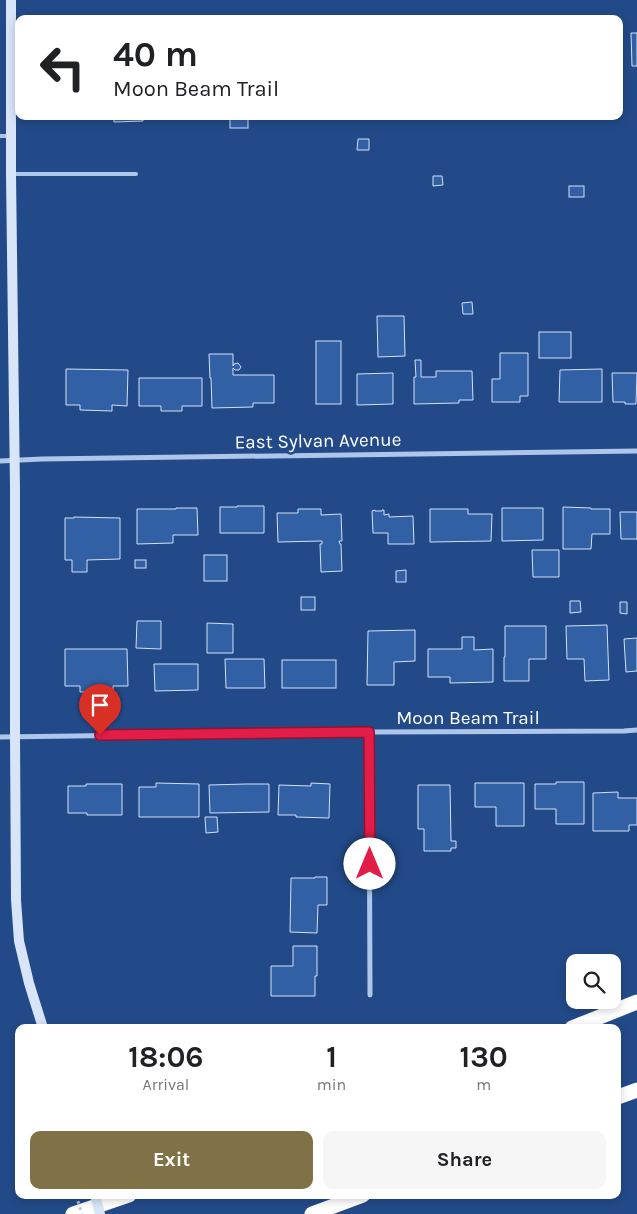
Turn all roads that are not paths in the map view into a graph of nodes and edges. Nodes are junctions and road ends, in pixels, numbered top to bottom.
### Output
1 (11, 0) edge
2 (0, 136) edge
3 (11, 136) junction
4 (11, 174) junction
5 (136, 174) dead end
6 (637, 451) edge
7 (14, 460) junction
8 (0, 461) edge
9 (637, 730) edge
10 (369, 732) junction
11 (0, 736) edge
12 (15, 736) junction
13 (370, 995) dead end
14 (637, 1002) edge
15 (43, 1024) edge
16 (582, 1024) edge
17 (637, 1090) edge
18 (621, 1096) edge
19 (96, 1199) edge
20 (117, 1199) edge
21 (352, 1199) edge
22 (73, 1214) edge
23 (100, 1214) edge
24 (312, 1214) edge

1 - 3 street
2 - 3 lane
3 - 4 street
4 - 5 lane
4 - 7 street
6 - 7 street, East Sylvan Avenue
7 - 8 street, East Sylvan Avenue
7 - 12 street
9 - 10 street, Moon Beam Trail
10 - 12 street, Moon Beam Trail
10 - 13 street
11 - 12 street, Moon Beam Trail
12 - 15 street
14 - 16 highway
17 - 18 highway
19 - 23 street, bridge
20 - 22 highway
21 - 24 highway

